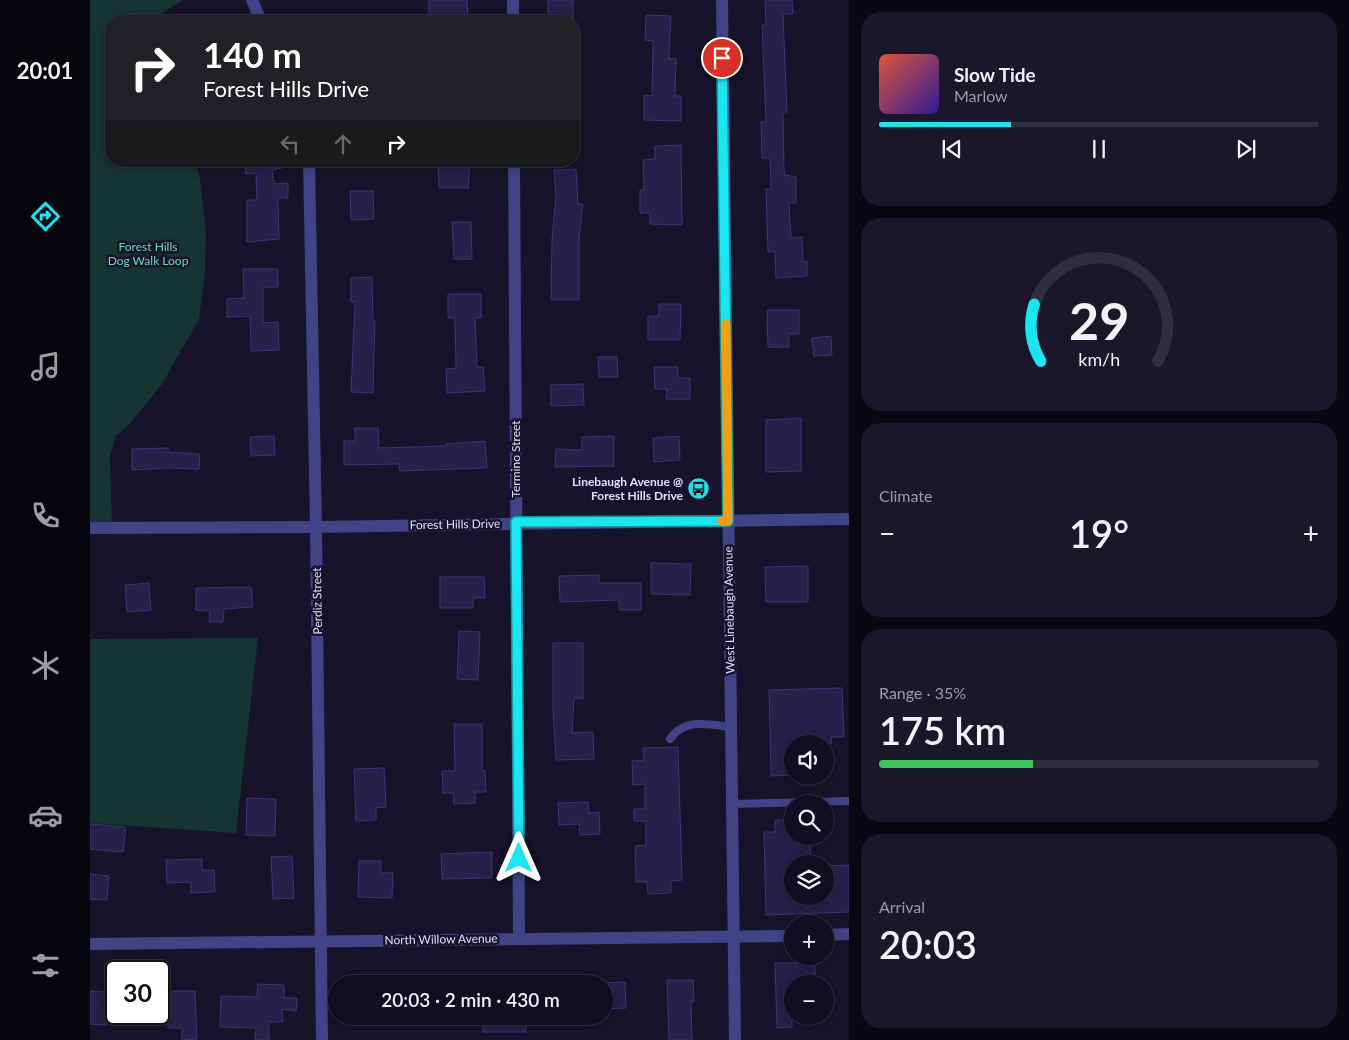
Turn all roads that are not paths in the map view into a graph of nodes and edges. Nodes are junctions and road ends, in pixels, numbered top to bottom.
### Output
1 (252, 0) edge
2 (513, 0) edge
3 (722, 0) edge
4 (258, 15) edge
5 (513, 15) edge
6 (308, 167) edge
7 (514, 167) edge
8 (849, 519) edge
9 (728, 521) junction
10 (516, 522) junction
11 (316, 527) junction
12 (90, 528) edge
13 (730, 726) junction
14 (670, 739) dead end
15 (849, 801) edge
16 (732, 804) junction
17 (849, 934) edge
18 (834, 935) edge
19 (784, 936) edge
20 (519, 937) junction
21 (733, 937) junction
22 (320, 941) junction
23 (90, 944) edge
24 (322, 1040) edge
25 (735, 1040) edge

1 - 4 street
2 - 5 street
3 - 9 street, West Linebaugh Avenue
6 - 11 street, Perdiz Street
7 - 10 street, Termino Street
8 - 9 street, Forest Hills Drive
9 - 10 street, Forest Hills Drive
9 - 13 street, West Linebaugh Avenue
10 - 11 street, Forest Hills Drive
10 - 20 street, Termino Street
11 - 12 street, Forest Hills Drive
11 - 22 street, Perdiz Street
13 - 14 lane
13 - 16 street, West Linebaugh Avenue
15 - 16 lane
16 - 21 street, West Linebaugh Avenue
17 - 18 street
19 - 21 street, North Willow Avenue
20 - 21 street, North Willow Avenue
20 - 22 street, North Willow Avenue
21 - 25 street, West Linebaugh Avenue
22 - 23 street, North Willow Avenue
22 - 24 street, Perdiz Street

